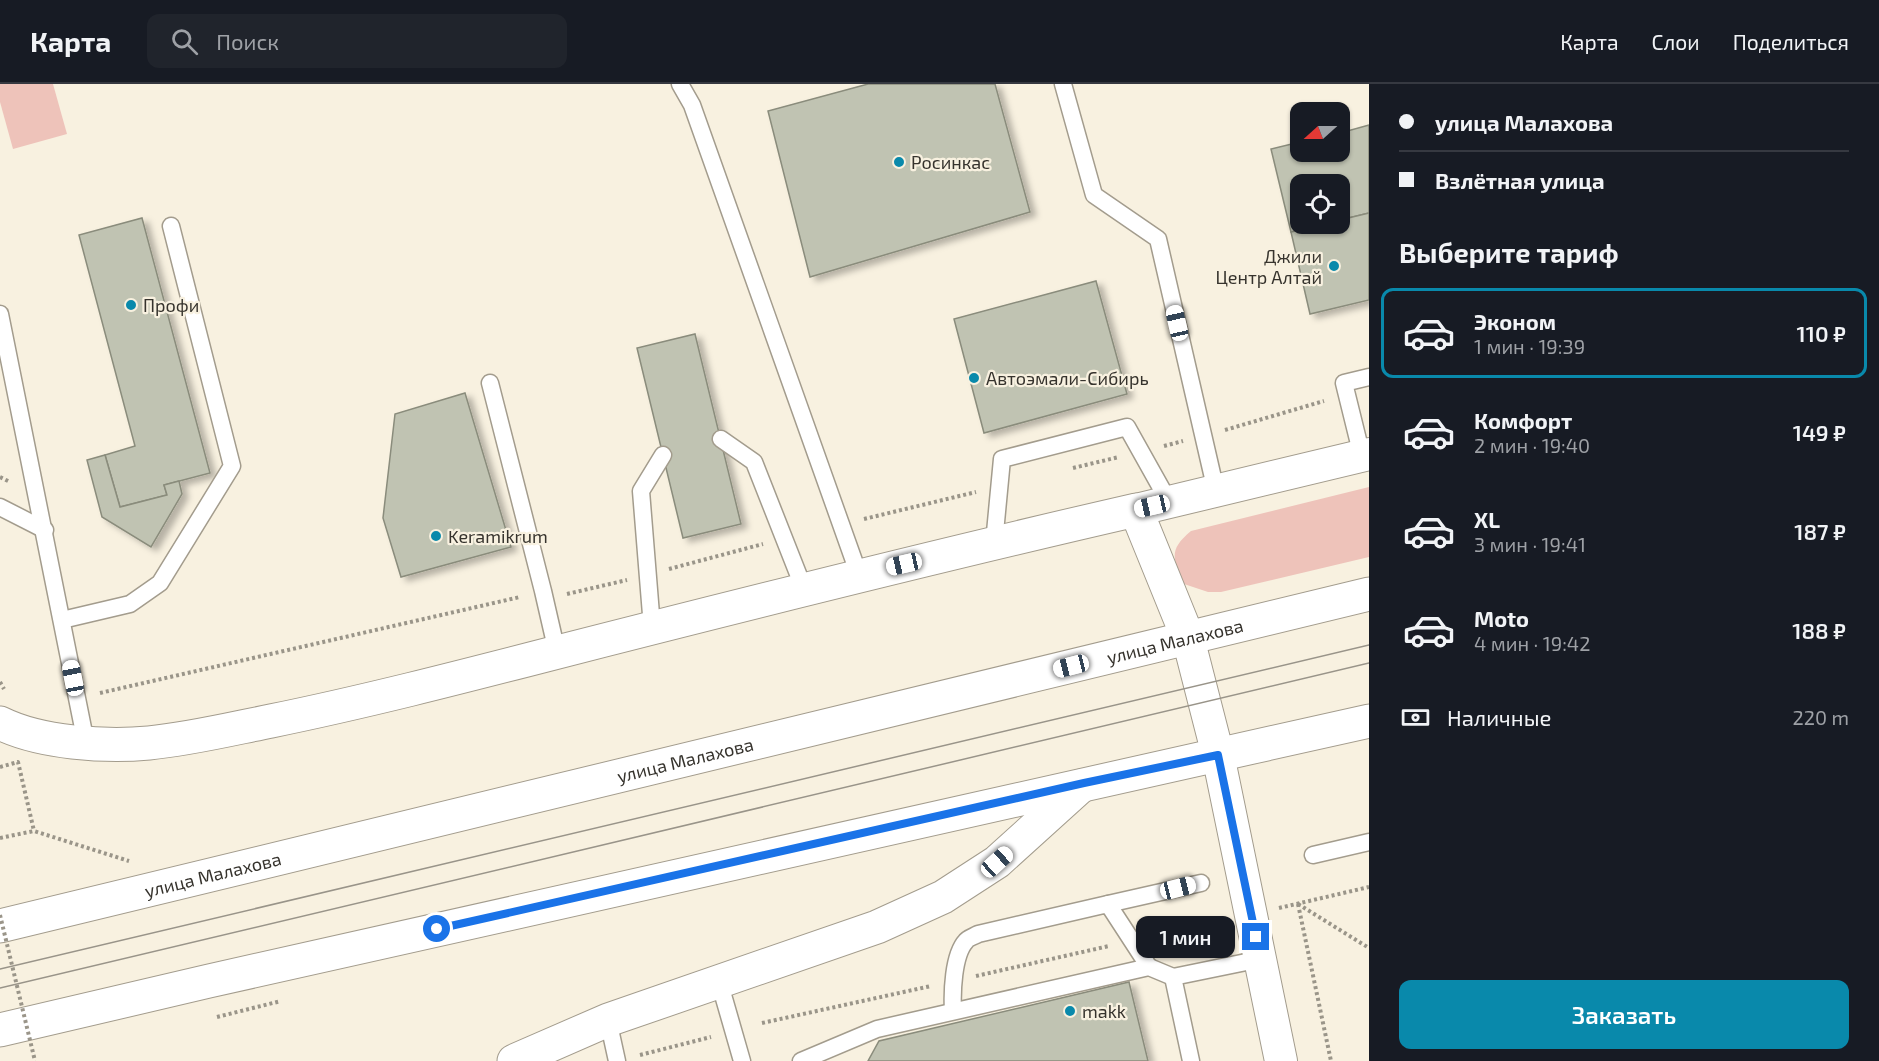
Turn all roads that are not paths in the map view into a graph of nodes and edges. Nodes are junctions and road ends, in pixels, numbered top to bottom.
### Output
1 (680, 84) edge
2 (1063, 84) edge
3 (171, 226) dead end
4 (0, 314) edge
5 (1369, 377) edge
6 (490, 383) dead end
7 (720, 439) dead end
8 (663, 455) dead end
9 (1366, 455) edge
10 (1216, 491) junction
11 (1169, 502) junction
12 (0, 507) edge
13 (1136, 510) junction
14 (45, 530) junction
15 (993, 543) junction
16 (859, 575) junction
17 (804, 589) junction
18 (1369, 594) edge
19 (62, 620) junction
20 (652, 627) junction
21 (1188, 638) junction
22 (557, 652) junction
23 (1369, 721) edge
24 (0, 723) edge
25 (86, 743) junction
26 (1218, 755) junction
27 (1084, 783) junction
28 (1369, 842) edge
29 (1313, 855) dead end
30 (1201, 883) dead end
31 (1108, 904) junction
32 (0, 926) edge
33 (1261, 959) junction
34 (1149, 968) junction
35 (1173, 977) junction
36 (718, 981) junction
37 (953, 1011) junction
38 (608, 1020) junction
39 (0, 1030) edge
40 (514, 1061) edge
41 (616, 1061) edge
42 (742, 1061) edge
43 (801, 1061) edge
44 (1191, 1061) edge
45 (1281, 1061) edge

1 - 16 lane
2 - 10 lane
3 - 19 lane
4 - 14 lane
5 - 9 lane
6 - 22 lane
7 - 17 lane
8 - 20 lane
9 - 10 street
10 - 11 street
11 - 13 street
11 - 15 lane
12 - 14 lane
13 - 15 main road
13 - 21 main road
14 - 19 lane
15 - 16 main road
16 - 17 main road
17 - 20 main road
18 - 21 main road, улица Малахова
19 - 25 lane
20 - 22 main road
21 - 26 street
21 - 32 main road, улица Малахова
22 - 25 main road
23 - 26 main road
24 - 25 main road
26 - 27 main road
26 - 33 street
27 - 36 main road
27 - 39 main road
28 - 29 lane
30 - 31 lane
31 - 34 lane
31 - 37 lane
33 - 35 lane
33 - 45 street
34 - 35 lane
34 - 37 lane
35 - 44 lane
36 - 38 main road
36 - 42 lane
37 - 43 lane
38 - 40 main road
38 - 41 lane

